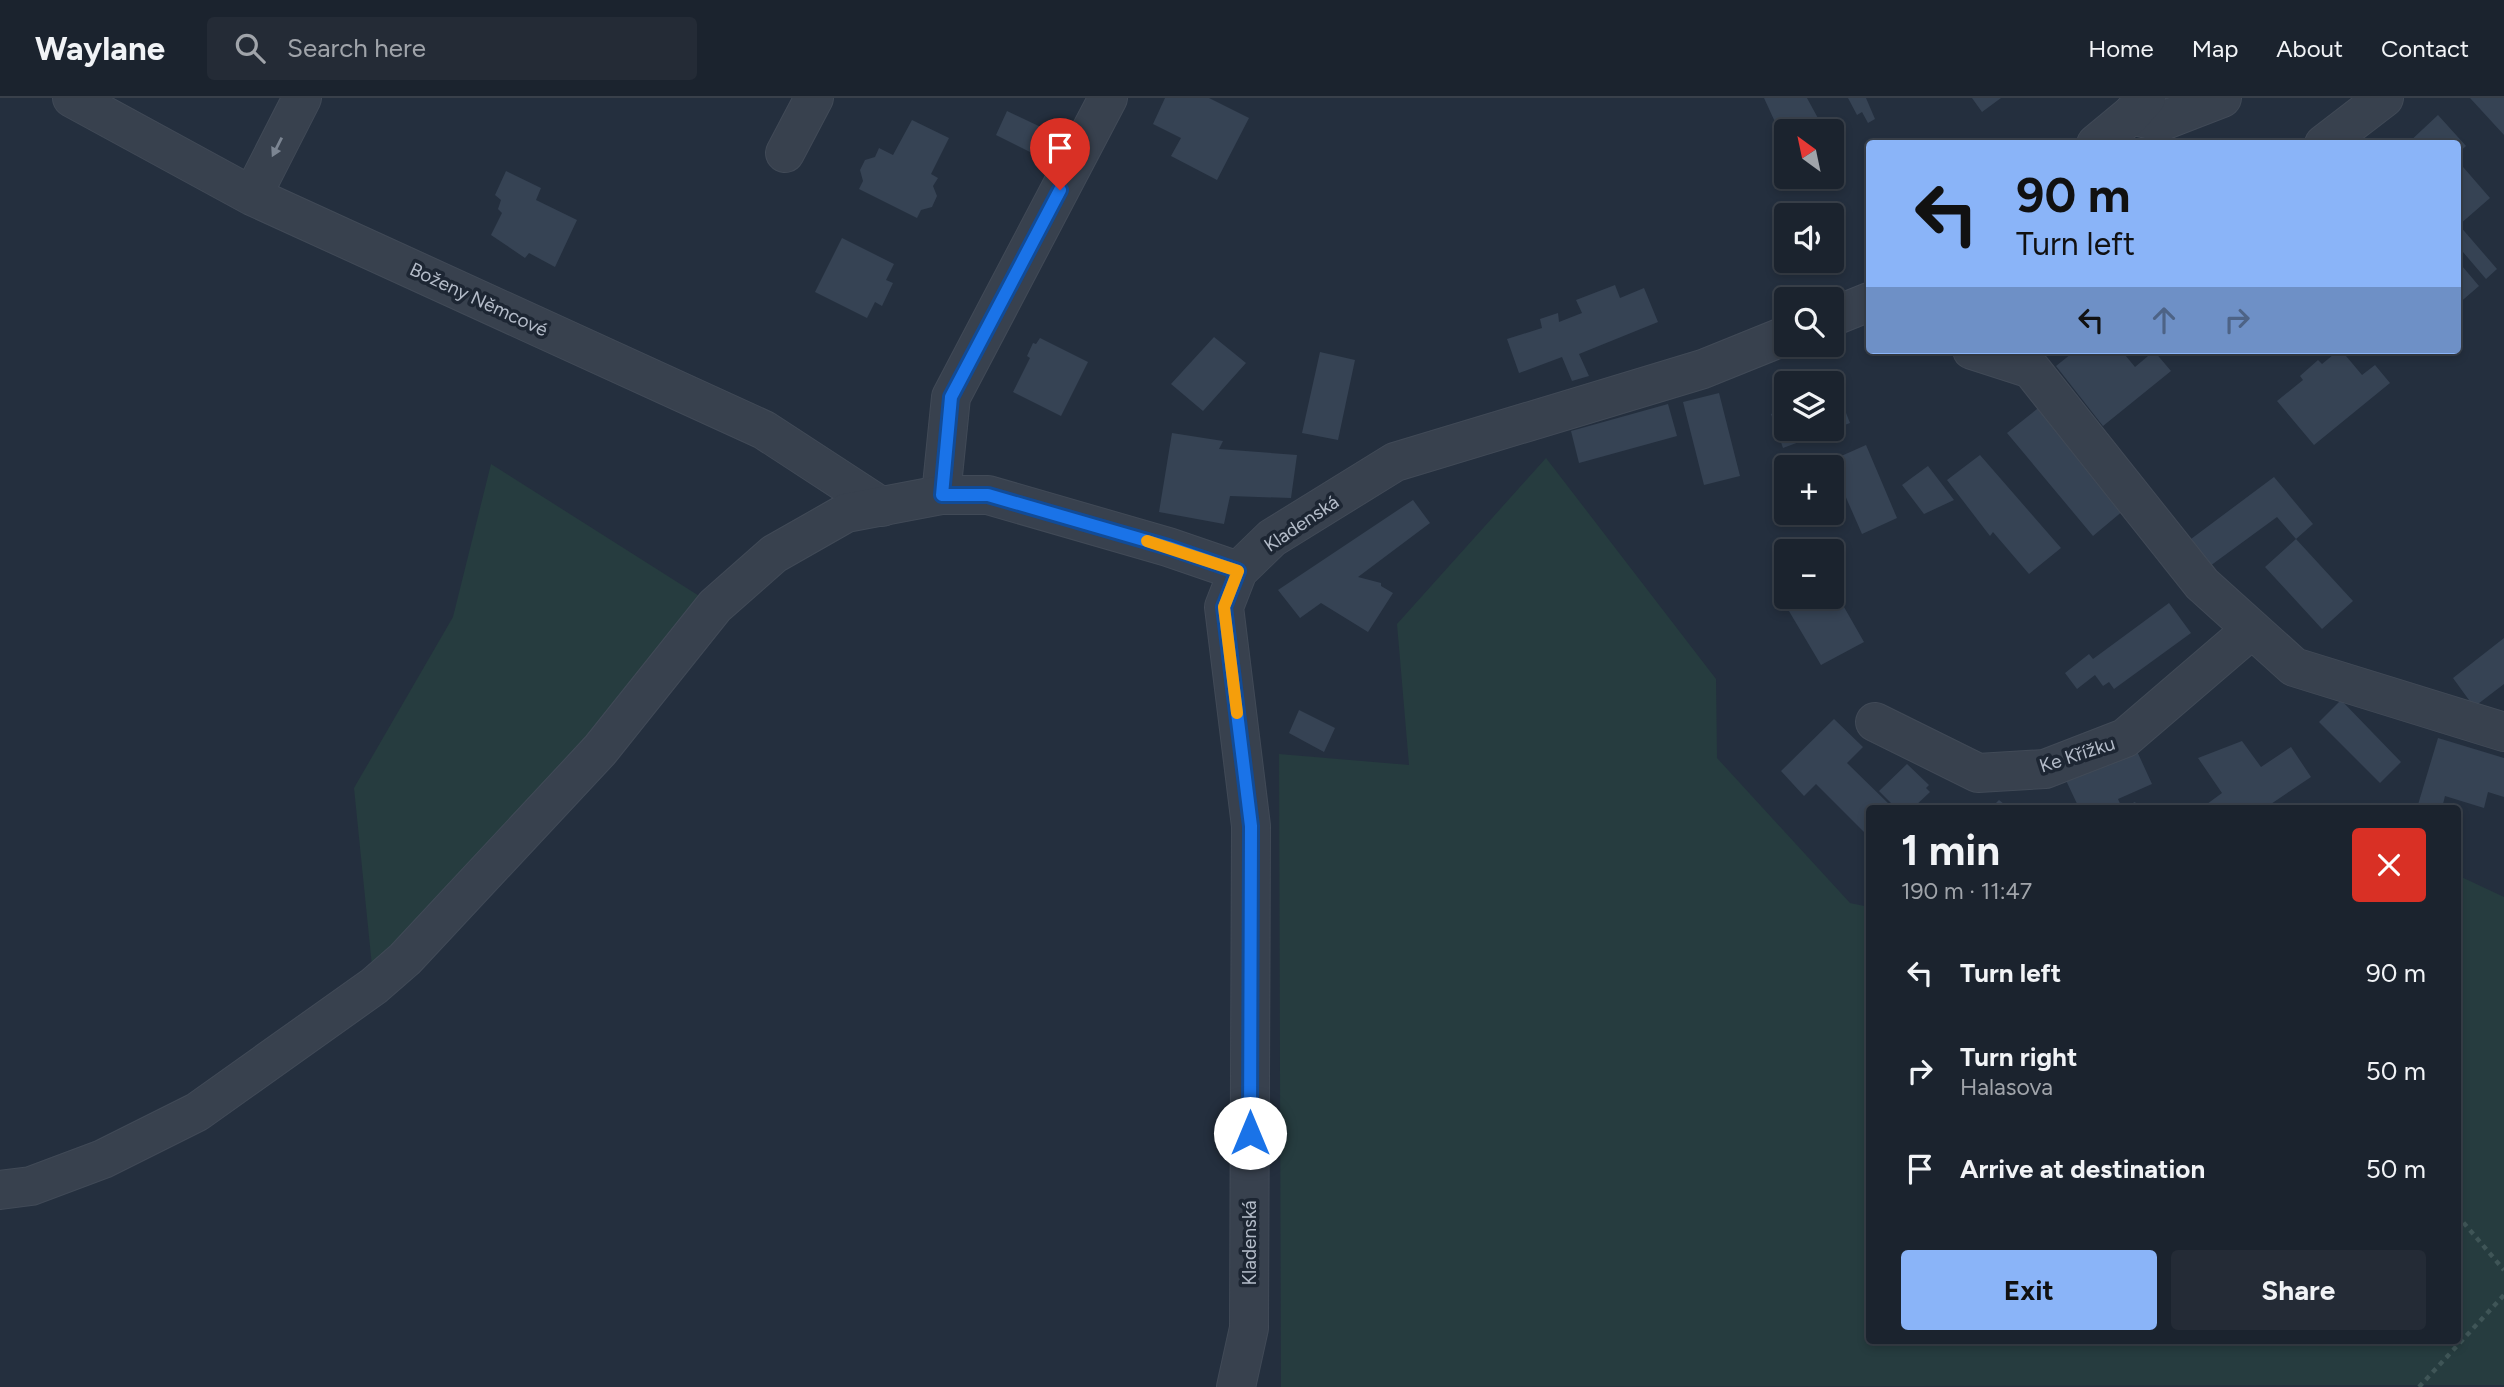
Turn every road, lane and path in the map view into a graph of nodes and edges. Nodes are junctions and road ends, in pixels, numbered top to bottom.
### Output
1 (72, 98) edge
2 (302, 98) edge
3 (814, 98) edge
4 (1108, 98) edge
5 (2222, 98) edge
6 (2384, 98) edge
7 (2138, 106) edge
8 (2100, 140) edge
9 (2329, 140) edge
10 (785, 153) dead end
11 (252, 196) junction
12 (1866, 303) edge
13 (1844, 312) edge
14 (1774, 340) edge
15 (2018, 354) edge
16 (2041, 356) edge
17 (942, 495) junction
18 (882, 507) junction
19 (1238, 571) junction
20 (2251, 630) junction
21 (1875, 722) dead end
22 (2504, 732) edge
23 (0, 1190) edge
24 (2461, 1221) edge
25 (2504, 1270) edge
26 (2504, 1295) edge
27 (2461, 1342) edge
28 (2459, 1344) edge
29 (1236, 1387) edge
30 (2419, 1387) edge

1 - 11 street, Boženy Němcové
2 -> 11 street
3 - 10 street
4 - 17 street
5 - 7 street
6 - 9 street
7 - 8 street
11 - 18 street, Boženy Němcové
12 - 13 street
14 - 19 street, Kladenská
15 - 16 street
16 - 20 street
17 - 18 street
17 - 19 street
18 - 23 street
19 - 29 street, Kladenská
20 - 21 street, Ke Křížku
20 - 22 street
24 - 25 path
26 - 27 path
28 - 30 path

